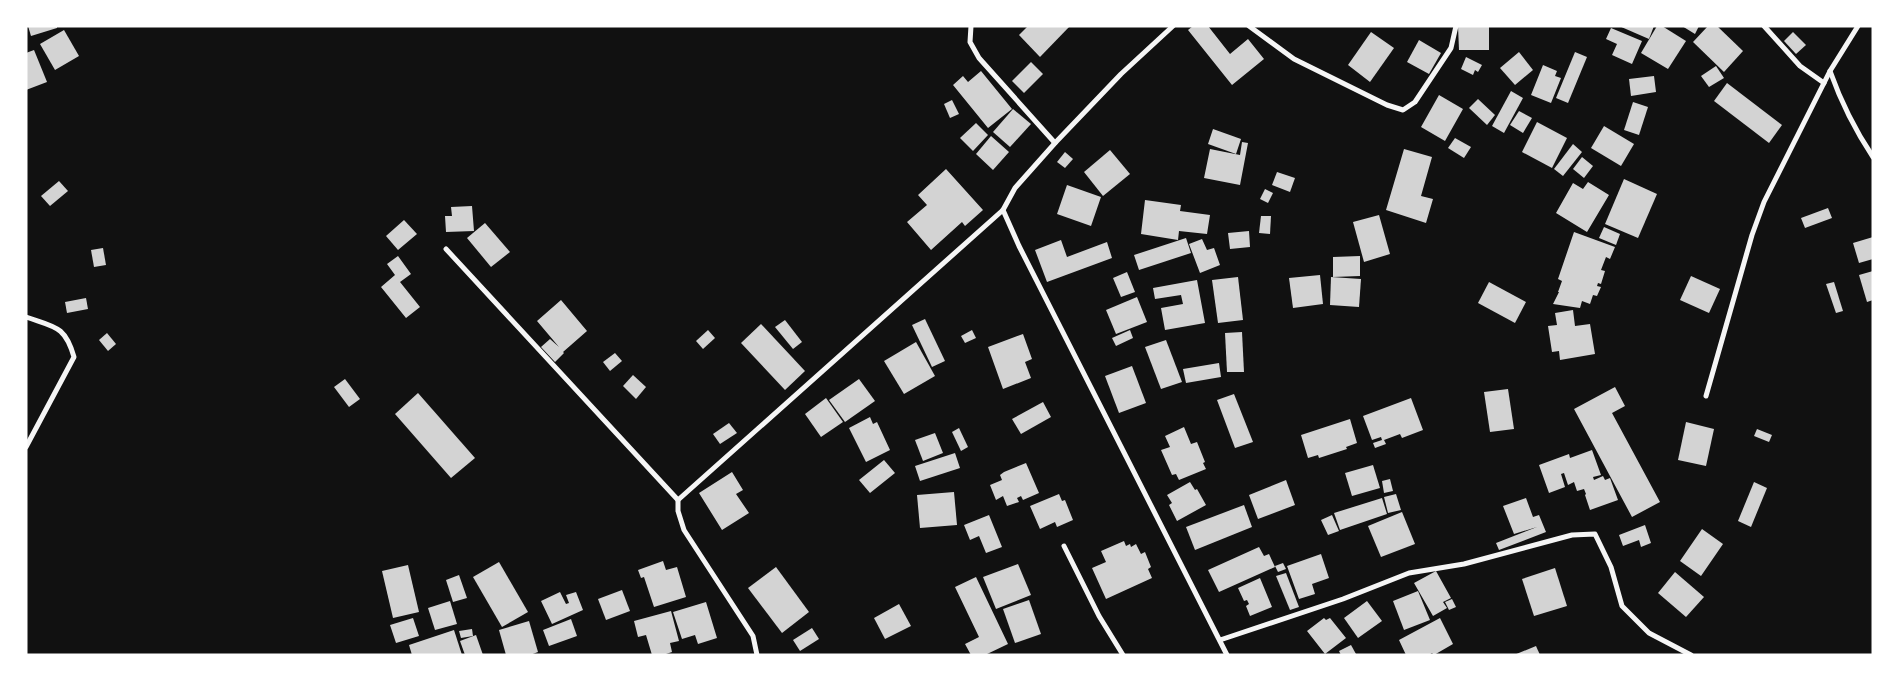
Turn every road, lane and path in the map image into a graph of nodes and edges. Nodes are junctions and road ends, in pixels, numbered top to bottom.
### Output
1 (971, 26) edge
2 (1173, 26) edge
3 (1250, 26) edge
4 (1456, 26) edge
5 (1764, 26) edge
6 (1858, 26) edge
7 (1830, 72) junction
8 (1824, 83) junction
9 (1055, 142) junction
10 (1873, 157) edge
11 (1003, 210) junction
12 (446, 249) dead end
13 (26, 317) edge
14 (1706, 396) dead end
15 (26, 447) edge
16 (678, 500) junction
17 (1064, 546) dead end
18 (1220, 640) junction
19 (757, 655) edge
20 (1123, 655) edge
21 (1227, 655) edge
22 (1691, 655) edge

1 - 9 street
2 - 9 street
3 - 4 street
5 - 8 street
6 - 7 street
7 - 8 street
7 - 10 street
8 - 14 street
9 - 11 street
11 - 16 street
11 - 18 street
12 - 16 street
13 - 15 street
16 - 19 street
17 - 20 street
18 - 21 street
18 - 22 street

